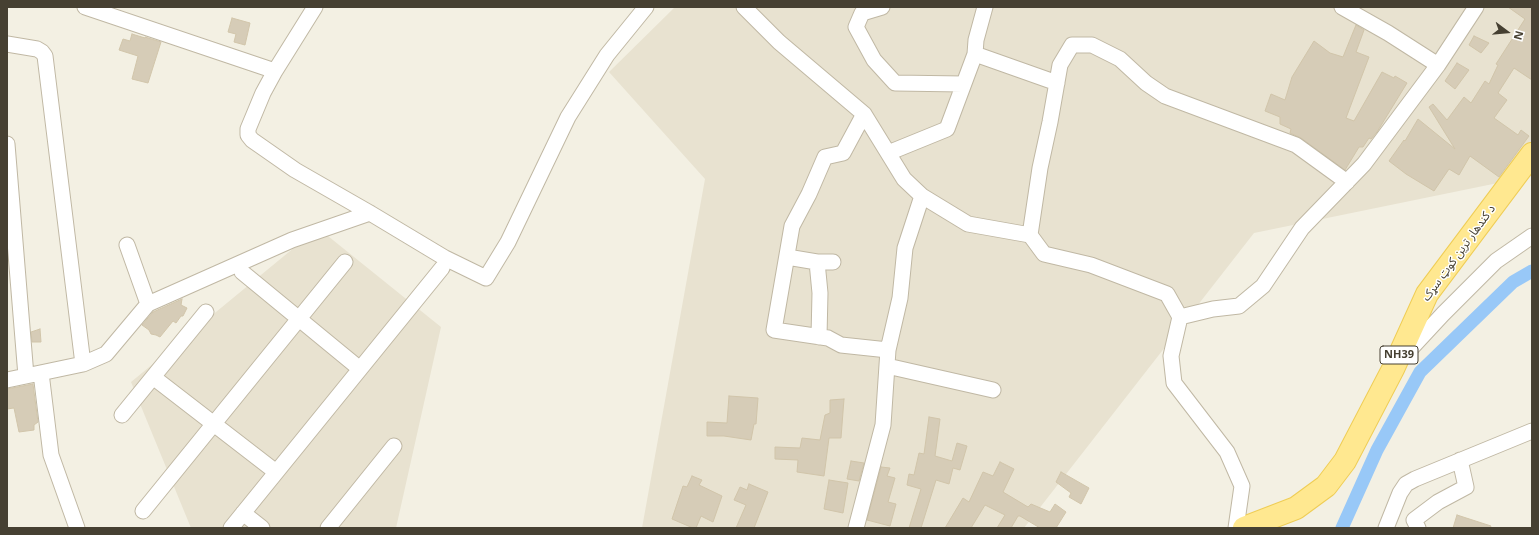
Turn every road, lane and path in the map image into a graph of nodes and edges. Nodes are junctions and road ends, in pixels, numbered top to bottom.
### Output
1 (85, 7) edge
2 (315, 7) edge
3 (646, 7) edge
4 (744, 7) edge
5 (882, 7) edge
6 (985, 7) edge
7 (1342, 7) edge
8 (1476, 7) edge
9 (7, 44) edge
10 (975, 54) junction
11 (1438, 65) junction
12 (275, 71) junction
13 (1057, 83) junction
14 (963, 84) junction
15 (864, 114) junction
16 (7, 144) edge
17 (888, 153) junction
18 (1532, 154) edge
19 (1347, 182) junction
20 (922, 196) junction
21 (370, 213) junction
22 (1030, 235) junction
23 (1532, 236) edge
24 (127, 245) dead end
25 (787, 257) junction
26 (345, 262) dead end
27 (816, 262) junction
28 (833, 262) dead end
29 (442, 268) dead end
30 (242, 272) dead end
31 (148, 304) junction
32 (206, 312) dead end
33 (1180, 317) junction
34 (299, 319) junction
35 (819, 337) junction
36 (888, 350) junction
37 (83, 364) junction
38 (887, 366) junction
39 (360, 369) junction
40 (1392, 369) junction
41 (33, 374) junction
42 (153, 377) junction
43 (7, 380) edge
44 (993, 390) dead end
45 (122, 414) dead end
46 (214, 424) junction
47 (1532, 431) edge
48 (394, 446) dead end
49 (1460, 460) junction
50 (276, 472) junction
51 (143, 511) dead end
52 (243, 513) junction
53 (77, 528) edge
54 (231, 528) edge
55 (262, 528) edge
56 (328, 528) edge
57 (856, 528) edge
58 (1236, 528) edge
59 (1244, 528) edge
60 (1386, 528) edge
61 (1418, 528) edge

1 - 12 street
2 - 12 street
3 - 21 street
4 - 15 street
5 - 14 street
6 - 10 street
7 - 11 street
8 - 11 street
9 - 37 street
10 - 13 street
10 - 14 street
11 - 19 street
12 - 21 street
13 - 19 street
13 - 22 street
14 - 17 street
15 - 17 street
15 - 25 street
16 - 41 street
17 - 20 street
18 - 40 main road, د کندهار ترين کوټ سړک / NH39
19 - 33 street
20 - 22 street
20 - 36 street
21 - 31 street
22 - 33 street
23 - 40 street
24 - 31 street
25 - 27 street
25 - 35 street
26 - 34 street
27 - 28 street
27 - 35 street
29 - 39 street
30 - 34 street
31 - 37 street
32 - 42 street
33 - 58 street
34 - 39 street
34 - 46 street
35 - 36 street
36 - 38 street
37 - 41 street
38 - 44 street
38 - 57 street
39 - 50 street
40 - 59 main road, د کندهار ترين کوټ سړک / NH39
41 - 43 street
41 - 53 street
42 - 45 street
42 - 46 street
46 - 50 street
46 - 51 street
47 - 49 street
48 - 56 street
49 - 60 street
49 - 61 street
50 - 52 street
52 - 54 street
52 - 55 street

